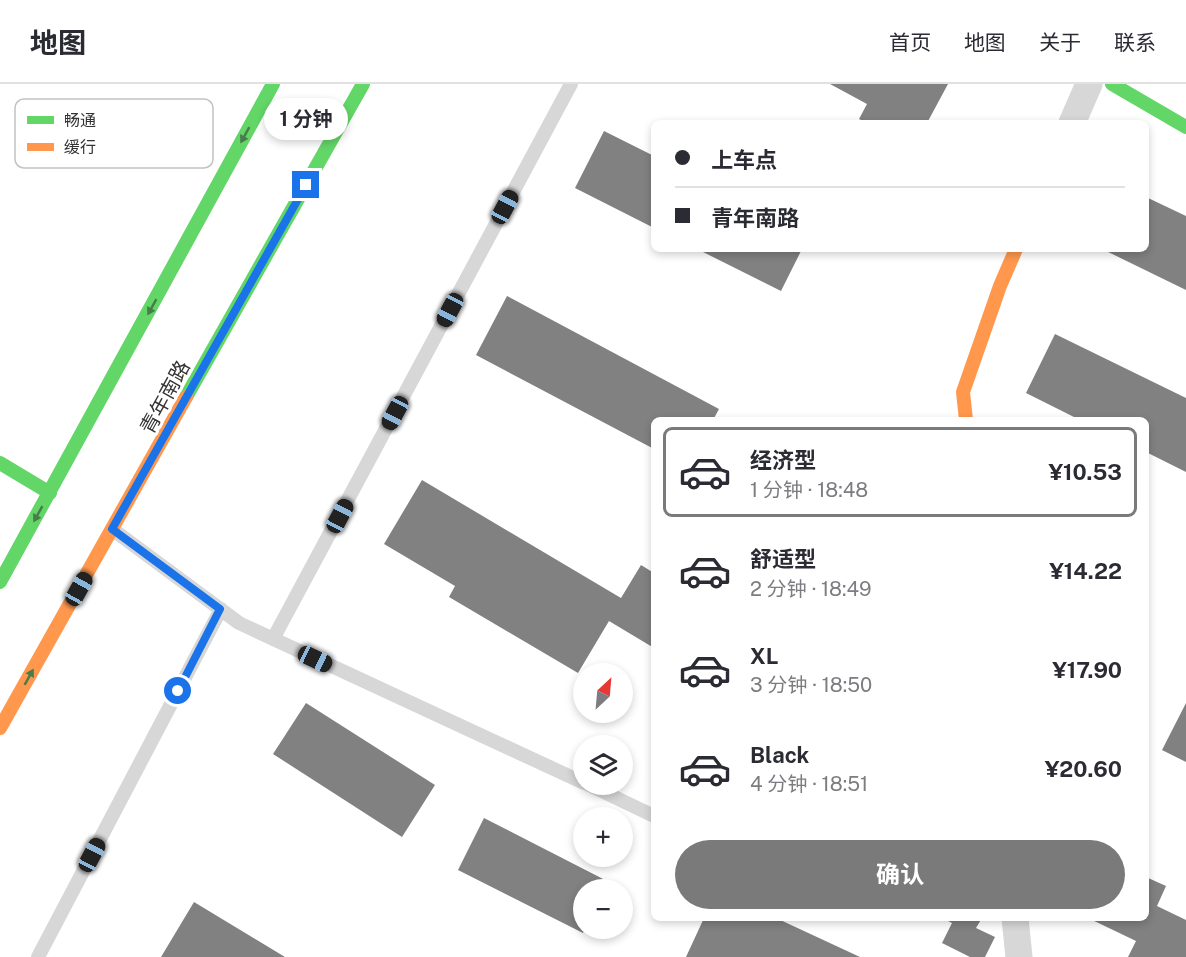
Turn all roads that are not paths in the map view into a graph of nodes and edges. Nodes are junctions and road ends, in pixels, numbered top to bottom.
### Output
1 (273, 84) edge
2 (363, 84) edge
3 (571, 84) edge
4 (1089, 84) edge
5 (1112, 84) edge
6 (1073, 120) edge
7 (1186, 127) edge
8 (1015, 252) edge
9 (966, 417) edge
10 (0, 463) edge
11 (50, 493) junction
12 (112, 529) junction
13 (0, 582) edge
14 (220, 609) junction
15 (273, 639) junction
16 (0, 728) edge
17 (573, 778) edge
18 (609, 795) edge
19 (651, 815) edge
20 (1015, 921) edge
21 (38, 957) edge
22 (1019, 957) edge

1 -> 11 main road
2 - 12 main road, 青年南路
3 - 15 lane
4 - 6 street
5 - 7 main road
8 - 9 main road
10 - 11 main road
11 -> 13 main road
12 - 14 lane
16 -> 12 main road, 青年南路
14 - 15 lane
14 - 21 lane
15 - 17 lane
18 - 19 lane
20 - 22 street

